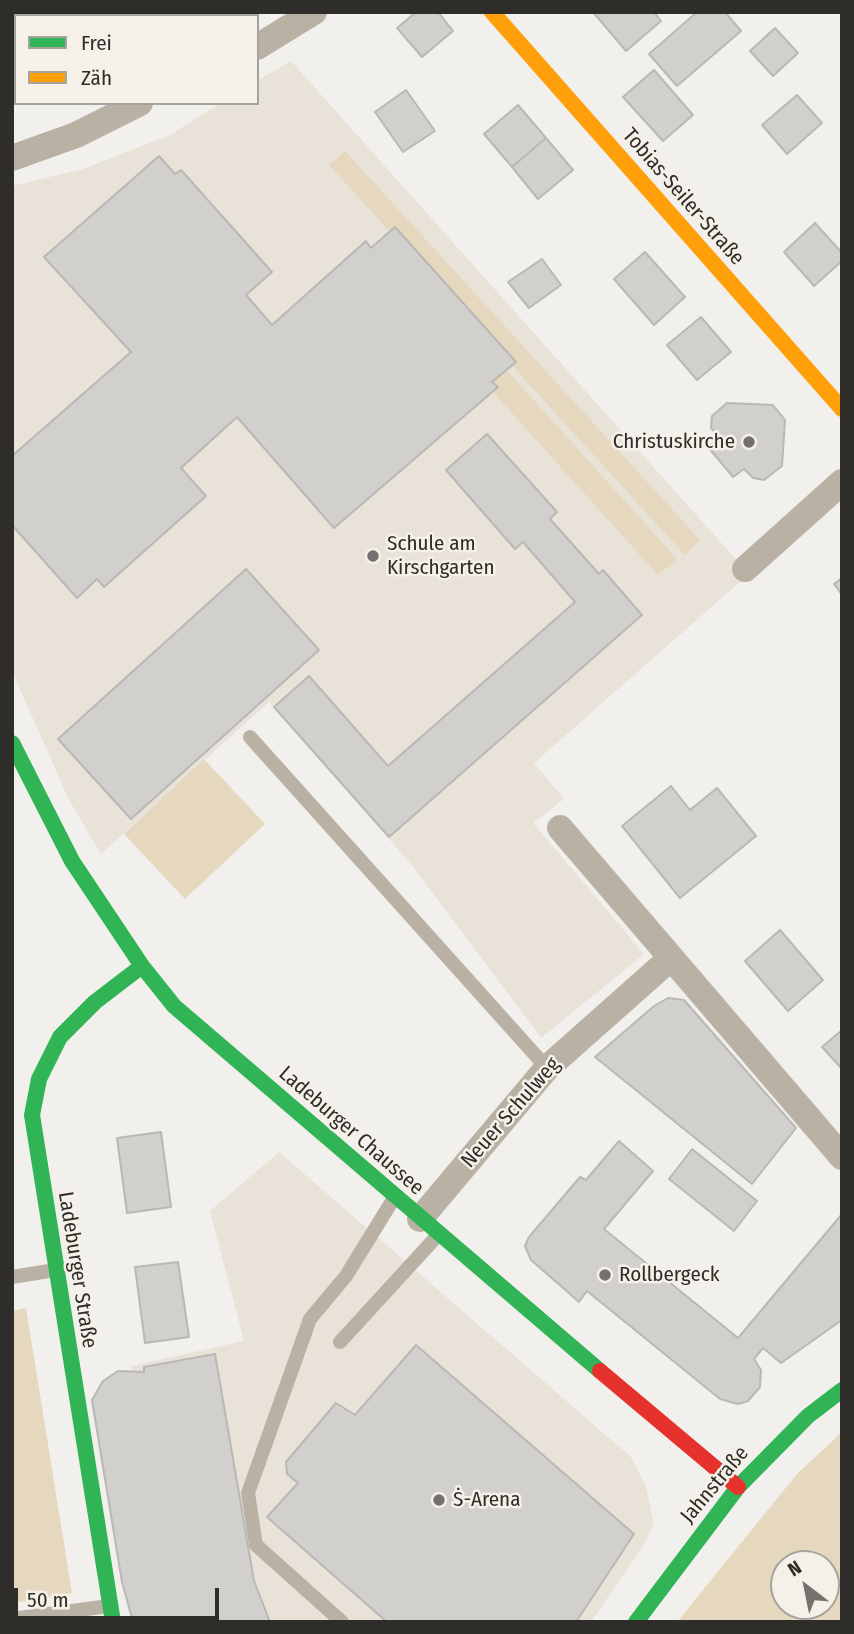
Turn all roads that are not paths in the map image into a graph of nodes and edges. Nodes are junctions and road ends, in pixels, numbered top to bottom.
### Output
1 (314, 12) edge
2 (492, 12) edge
3 (259, 46) edge
4 (136, 105) edge
5 (12, 158) edge
6 (842, 409) edge
7 (842, 482) edge
8 (745, 569) dead end
9 (250, 737) dead end
10 (12, 743) edge
11 (560, 828) dead end
12 (671, 958) junction
13 (142, 966) junction
14 (547, 1068) junction
15 (842, 1157) edge
16 (395, 1197) junction
17 (429, 1227) junction
18 (55, 1270) junction
19 (12, 1277) edge
20 (340, 1342) dead end
21 (842, 1390) edge
22 (738, 1487) junction
23 (111, 1614) edge
24 (12, 1619) edge
25 (342, 1622) edge
26 (636, 1622) edge

1 - 3 street
2 - 6 main road, Tobias-Seiler-Straße
4 - 5 street
7 - 8 street
9 - 14 lane
10 - 13 main road, Ladeburger Chaussee
11 - 12 street
12 - 14 street, Neuer Schulweg
12 - 15 street
13 - 16 main road, Ladeburger Chaussee
13 - 18 main road, Ladeburger Straße
14 - 17 street, Neuer Schulweg
16 - 17 main road, Ladeburger Chaussee
16 - 25 lane
17 - 20 lane
17 - 22 main road, Ladeburger Chaussee
18 - 19 lane
18 - 23 main road, Ladeburger Straße
21 - 22 main road, Jahnstraße
22 - 26 main road, Jahnstraße
23 - 24 lane

